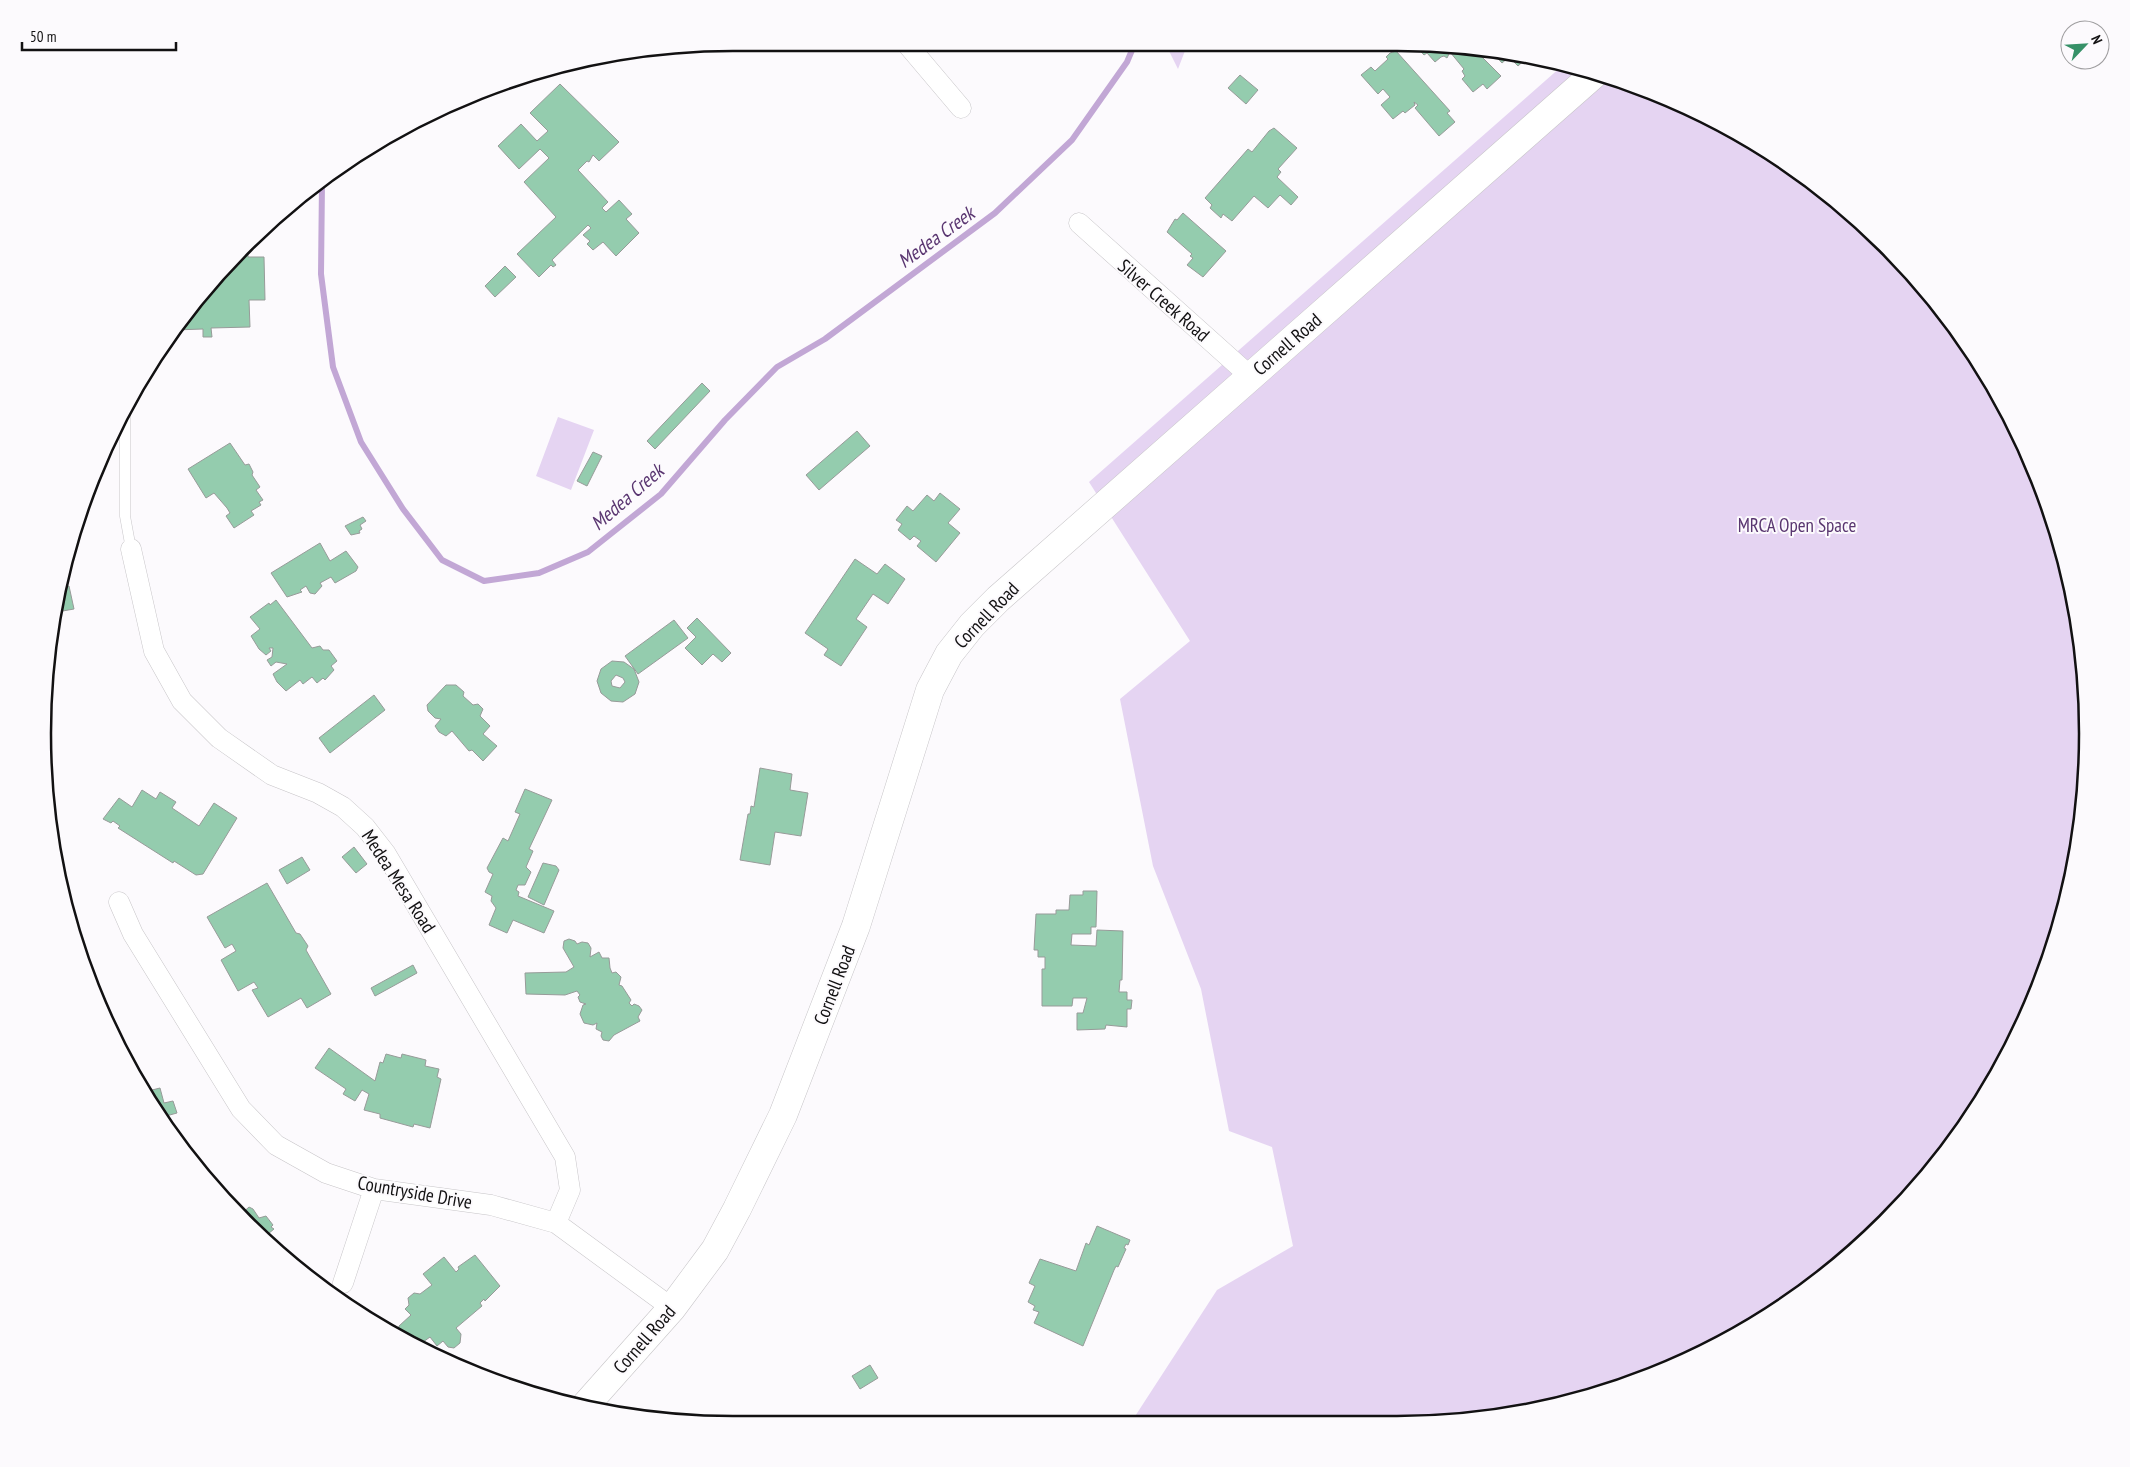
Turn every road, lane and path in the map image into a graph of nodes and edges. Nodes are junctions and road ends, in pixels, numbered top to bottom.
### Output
1 (914, 51) edge
2 (1589, 79) edge
3 (961, 108) dead end
4 (1079, 223) dead end
5 (1251, 376) junction
6 (126, 425) edge
7 (131, 549) joint
8 (119, 902) dead end
9 (374, 1189) junction
10 (556, 1223) junction
11 (343, 1283) dead end
12 (672, 1308) junction
13 (590, 1401) edge

1 - 3 street
2 - 5 main road, Cornell Road
4 - 5 street, Silver Creek Road
5 - 12 main road, Cornell Road
6 - 7 lane
7 - 10 street, Medea Mesa Road
8 - 9 street, Countryside Drive
9 - 10 street, Countryside Drive
9 - 11 street
10 - 12 street, Countryside Drive
12 - 13 main road, Cornell Road

